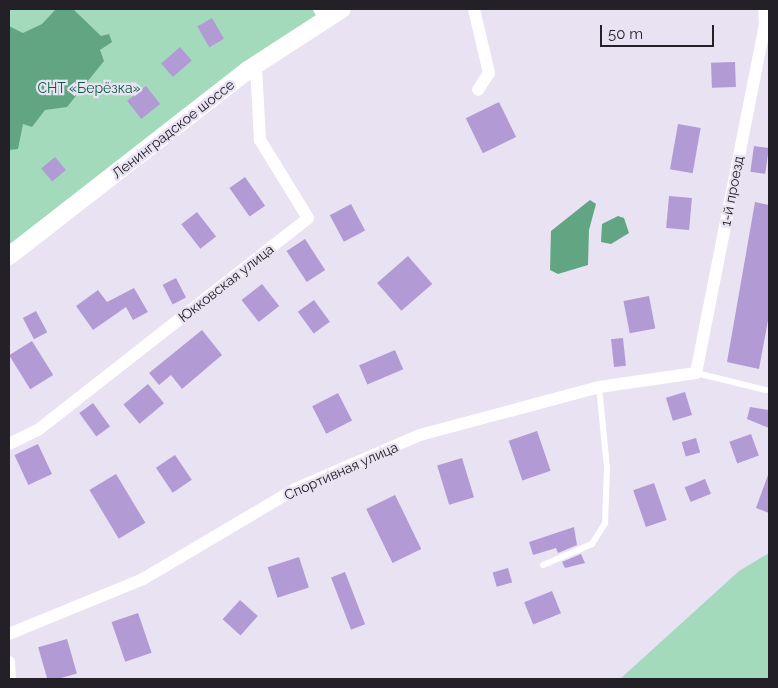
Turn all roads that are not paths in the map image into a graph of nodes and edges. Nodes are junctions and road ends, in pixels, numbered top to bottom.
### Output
1 (342, 9) edge
2 (474, 9) edge
3 (764, 9) edge
4 (322, 13) edge
5 (256, 65) junction
6 (478, 90) dead end
7 (9, 256) edge
8 (696, 372) junction
9 (599, 388) junction
10 (766, 390) dead end
11 (9, 444) edge
12 (543, 565) dead end
13 (9, 634) edge
14 (9, 662) edge
15 (10, 679) edge

1 - 4 main road, Ленинградское шоссе
2 - 6 street
3 - 8 street, 1-й проезд
4 - 5 main road, Ленинградское шоссе
5 - 7 main road, Ленинградское шоссе
5 - 11 street, Юкковская улица
8 - 9 street, Спортивная улица
8 - 10 lane
9 - 12 lane
9 - 13 street, Спортивная улица
14 - 15 street

